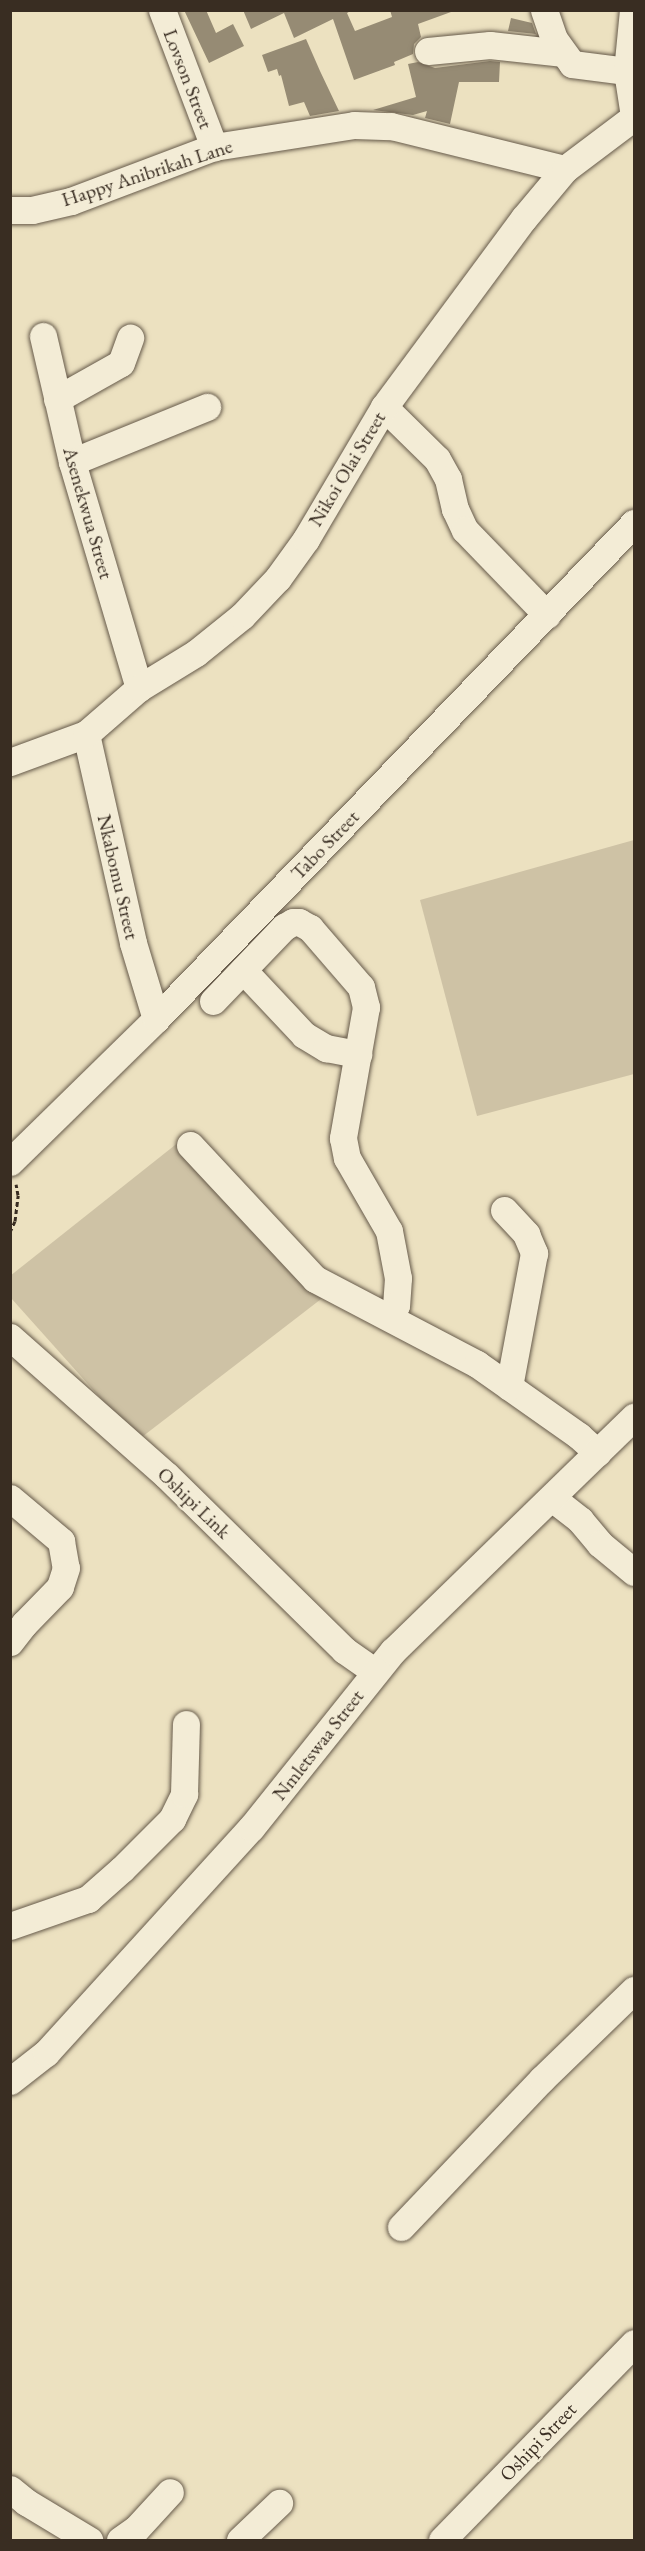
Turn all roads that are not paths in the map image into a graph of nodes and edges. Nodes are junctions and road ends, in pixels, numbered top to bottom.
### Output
1 (162, 10) edge
2 (543, 10) edge
3 (633, 10) edge
4 (428, 51) dead end
5 (562, 53) junction
6 (627, 71) junction
7 (634, 117) edge
8 (214, 147) junction
9 (565, 169) junction
10 (10, 210) edge
11 (43, 336) dead end
12 (130, 338) dead end
13 (57, 399) junction
14 (207, 407) dead end
15 (384, 407) junction
16 (72, 462) junction
17 (634, 523) edge
18 (547, 615) junction
19 (138, 688) junction
20 (86, 734) junction
21 (10, 762) edge
22 (243, 970) junction
23 (213, 1001) dead end
24 (156, 1019) junction
25 (358, 1054) junction
26 (190, 1145) dead end
27 (11, 1162) edge
28 (504, 1210) dead end
29 (390, 1318) junction
30 (10, 1337) edge
31 (509, 1387) junction
32 (634, 1417) edge
33 (598, 1453) junction
34 (10, 1498) edge
35 (552, 1498) junction
36 (634, 1572) edge
37 (10, 1642) edge
38 (375, 1672) junction
39 (186, 1724) dead end
40 (10, 1926) edge
41 (634, 1990) edge
42 (10, 2081) edge
43 (401, 2227) dead end
44 (634, 2343) edge
45 (10, 2489) edge
46 (170, 2492) dead end
47 (279, 2504) dead end
48 (89, 2541) edge
49 (120, 2541) edge
50 (240, 2541) edge
51 (442, 2541) edge

1 - 8 street, Lovson Street
2 - 5 street
3 - 6 street
4 - 5 street
5 - 6 street
6 - 7 street
7 - 9 street, Nikoi Olai Street
8 - 9 street, Happy Anibrikah Lane
8 - 10 street, Happy Anibrikah Lane
9 - 15 street, Nikoi Olai Street
11 - 13 street, Asenekwua Street
12 - 13 street
13 - 16 street, Asenekwua Street
14 - 16 street
15 - 18 street
15 - 19 street, Nikoi Olai Street
16 - 19 street, Asenekwua Street
17 - 18 street, Tabo Street
18 - 24 street, Tabo Street
19 - 20 street, Nikoi Olai Street
20 - 21 street, Nikoi Olai Street
20 - 24 street, Nkabomu Street
22 - 23 street
22 - 25 street
22 - 25 street
24 - 27 street, Tabo Street
25 - 29 street
26 - 29 street
28 - 31 street
29 - 31 street
30 - 38 street, Oshipi Link
31 - 33 street
32 - 33 street, Nmletswaa Street
33 - 35 street, Nmletswaa Street
34 - 37 street
35 - 36 street
35 - 38 street, Nmletswaa Street
38 - 42 street, Nmletswaa Street
39 - 40 street
41 - 43 street
44 - 51 street, Oshipi Street
45 - 48 street
46 - 49 street
47 - 50 street

